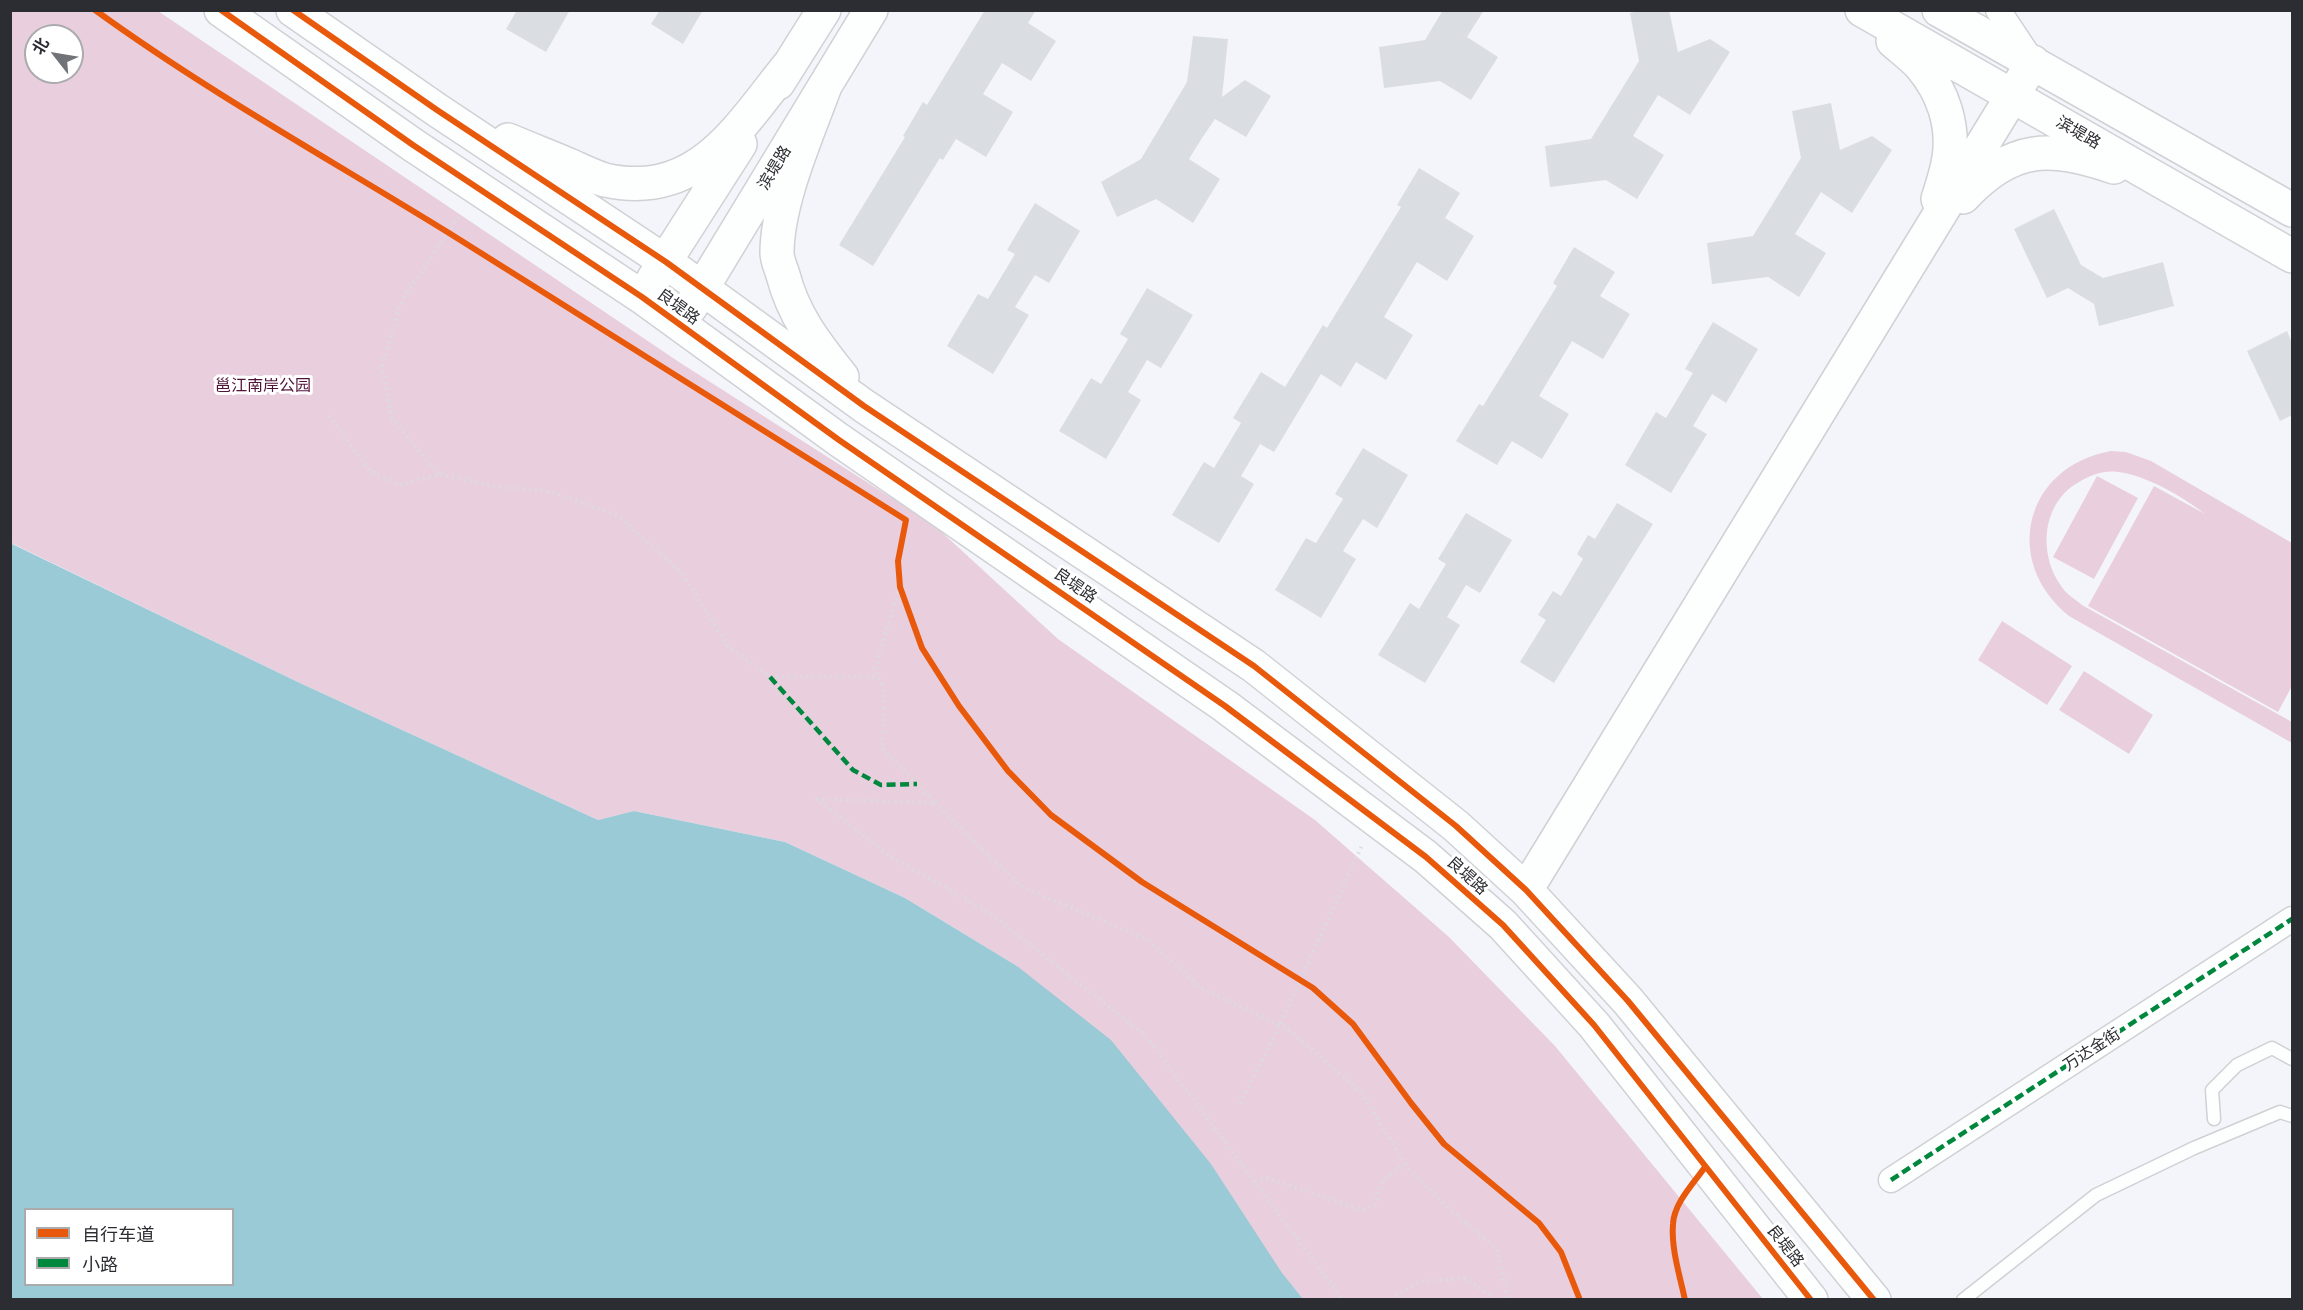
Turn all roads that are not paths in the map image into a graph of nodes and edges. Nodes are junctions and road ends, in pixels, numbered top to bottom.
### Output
1 (221, 10) edge
2 (293, 10) edge
3 (824, 10) edge
4 (871, 10) edge
5 (1857, 10) edge
6 (1862, 10) edge
7 (1939, 10) edge
8 (1998, 10) edge
9 (2033, 62) junction
10 (790, 64) junction
11 (825, 86) junction
12 (2013, 96) junction
13 (437, 110) junction
14 (413, 145) junction
15 (2190, 151) junction
16 (2170, 186) junction
17 (2292, 210) edge
18 (1928, 235) junction
19 (2292, 256) edge
20 (666, 262) junction
21 (702, 290) junction
22 (642, 297) junction
23 (679, 325) junction
24 (864, 406) junction
25 (839, 440) junction
26 (1526, 890) junction
27 (2292, 919) edge
28 (2292, 1059) edge
29 (2292, 1116) edge
30 (2214, 1119) dead end
31 (1891, 1180) dead end
32 (1811, 1299) edge
33 (1874, 1299) edge
34 (1964, 1299) edge

1 - 14 main road, 良堤路
2 - 13 main road, 良堤路
3 - 10 main road
4 - 11 main road, 滨堤路
5 - 18 main road
6 - 12 main road, 滨堤路
7 - 9 main road
8 - 9 street
9 - 12 main road
9 - 15 main road
10 - 11 main road
10 - 13 main road
10 - 20 main road
11 - 21 main road, 滨堤路
11 - 24 main road
12 - 16 main road, 滨堤路
12 - 18 main road
13 - 14 main road
13 - 20 main road, 良堤路
14 - 22 main road, 良堤路
15 - 16 main road
15 - 17 main road
16 - 18 main road
16 - 19 main road, 滨堤路
18 - 26 main road
20 - 21 main road, 良堤路
20 - 22 main road
21 - 23 main road, 滨堤路
21 - 24 main road, 良堤路
22 - 23 main road, 良堤路
23 - 25 main road, 良堤路
24 - 25 main road
24 - 26 main road, 良堤路
25 - 32 main road, 良堤路
26 - 33 main road, 良堤路
27 - 31 street, 万达金街
28 - 30 lane
29 - 34 lane

